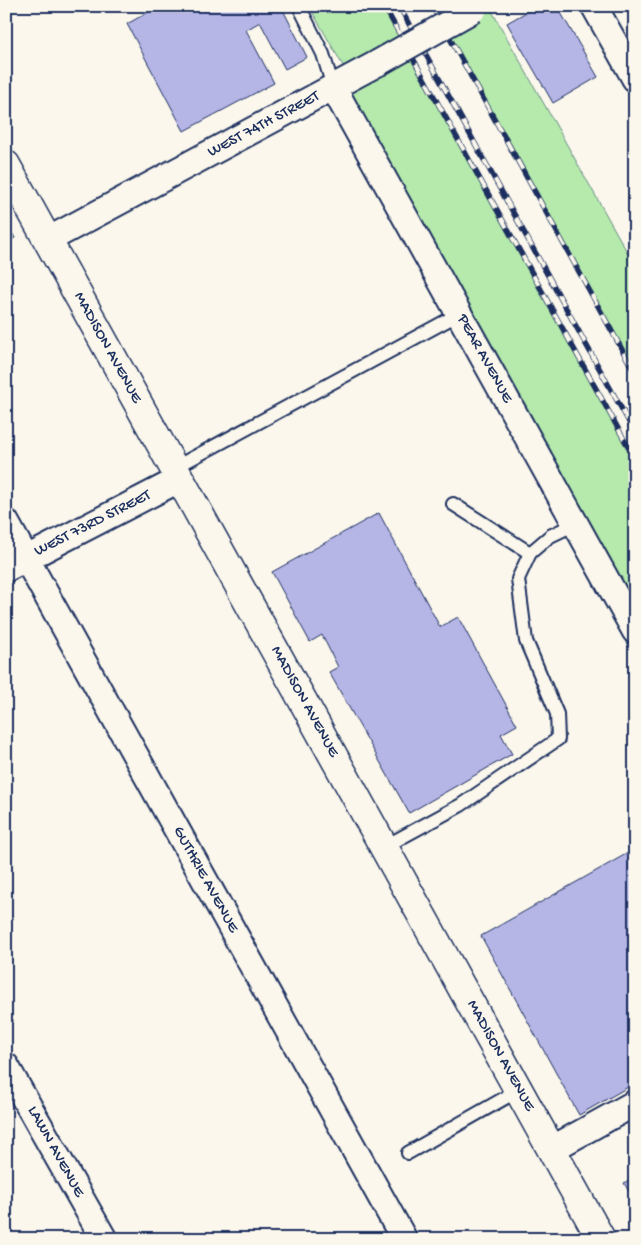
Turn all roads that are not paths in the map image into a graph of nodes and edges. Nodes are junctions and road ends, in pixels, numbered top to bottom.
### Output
1 (298, 6) edge
2 (594, 6) edge
3 (477, 8) edge
4 (635, 79) edge
5 (333, 88) junction
6 (6, 165) edge
7 (48, 240) junction
8 (459, 314) junction
9 (177, 474) junction
10 (453, 504) dead end
11 (6, 522) edge
12 (576, 524) junction
13 (530, 553) junction
14 (16, 563) edge
15 (635, 631) edge
16 (384, 847) junction
17 (6, 1066) edge
18 (519, 1090) junction
19 (635, 1103) edge
20 (552, 1149) junction
21 (408, 1153) dead end
22 (104, 1239) edge
23 (404, 1239) edge
24 (601, 1239) edge

1 - 5 lane
2 - 4 street
3 - 5 street, WEST 74TH STREET, bridge
5 - 7 street, WEST 74TH STREET
5 - 8 street, PEAR AVENUE
6 - 7 street, MADISON AVENUE
7 - 9 street, MADISON AVENUE
8 - 9 lane
8 - 12 street, PEAR AVENUE
9 - 14 street, WEST 73RD STREET
9 - 16 street, MADISON AVENUE
10 - 13 lane
11 - 14 street, GUTHRIE AVENUE
12 - 13 lane
12 - 15 street, PEAR AVENUE
13 - 16 lane
14 - 23 street, GUTHRIE AVENUE
16 - 18 street, MADISON AVENUE
17 - 22 street, LAWN AVENUE
18 - 20 street, MADISON AVENUE
18 - 21 lane
19 - 20 street
20 - 24 street, MADISON AVENUE

